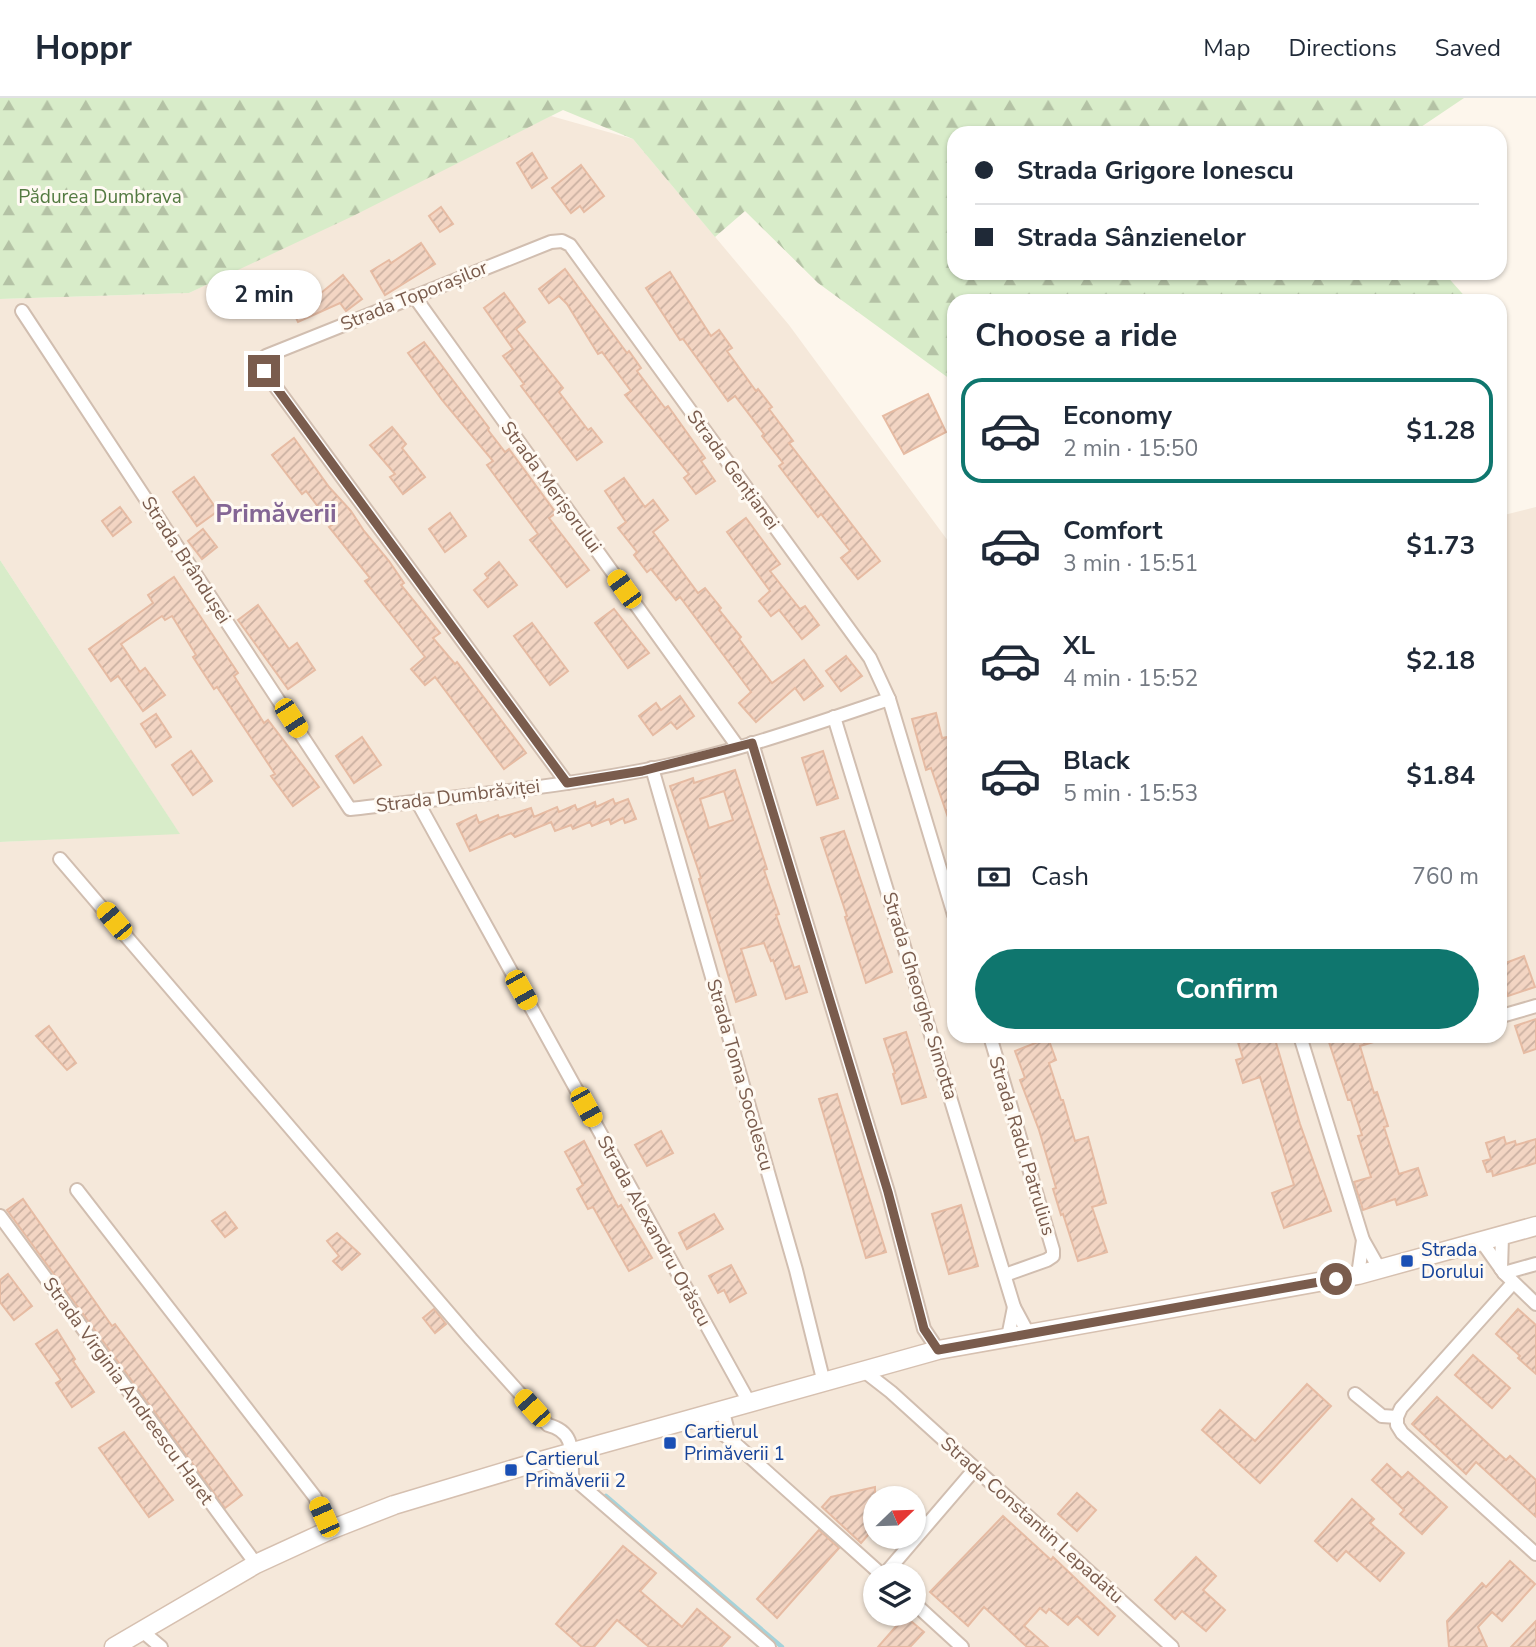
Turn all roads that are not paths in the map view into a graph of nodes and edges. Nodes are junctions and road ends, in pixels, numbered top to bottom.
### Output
1 (570, 245) joint
2 (414, 296) junction
3 (22, 311) dead end
4 (890, 699) junction
5 (834, 717) junction
6 (752, 743) junction
7 (738, 747) junction
8 (652, 768) junction
9 (567, 783) junction
10 (416, 801) junction
11 (351, 809) joint
12 (60, 859) dead end
13 (947, 891) edge
14 (1536, 1006) edge
15 (1507, 1014) edge
16 (992, 1043) edge
17 (1302, 1043) edge
18 (77, 1189) dead end
19 (0, 1216) edge
20 (1536, 1226) edge
21 (1502, 1236) junction
22 (1363, 1240) junction
23 (1482, 1242) junction
24 (1536, 1264) edge
25 (1380, 1270) junction
26 (1005, 1275) junction
27 (1358, 1275) junction
28 (1506, 1275) junction
29 (1536, 1304) edge
30 (1014, 1307) junction
31 (924, 1329) junction
32 (1028, 1333) junction
33 (1008, 1337) junction
34 (938, 1350) junction
35 (919, 1355) junction
36 (891, 1363) junction
37 (864, 1371) junction
38 (824, 1383) junction
39 (891, 1392) junction
40 (1355, 1394) dead end
41 (750, 1404) junction
42 (723, 1412) junction
43 (1397, 1417) junction
44 (700, 1418) junction
45 (730, 1439) junction
46 (571, 1452) junction
47 (544, 1460) junction
48 (974, 1470) junction
49 (572, 1477) junction
50 (330, 1530) junction
51 (1536, 1554) edge
52 (870, 1563) edge
53 (893, 1563) edge
54 (256, 1564) junction
55 (926, 1614) edge
56 (142, 1631) junction
57 (114, 1647) edge
58 (161, 1647) edge
59 (769, 1647) edge
60 (962, 1647) edge
61 (1172, 1647) edge

1 - 2 street, Strada Toporașilor
1 - 4 street, Strada Gențianei
2 - 7 street, Strada Merișorului
2 - 9 street, Strada Toporașilor
3 - 11 street, Strada Brândușei
4 - 5 street, Strada Dumbrăviței
4 - 13 street
5 - 6 street, Strada Dumbrăviței
5 - 26 street, Strada Gheorghe Simotta
6 - 7 street, Strada Dumbrăviței
6 - 31 street
7 - 8 street, Strada Dumbrăviței
8 - 9 street, Strada Dumbrăviței
8 - 38 street, Strada Toma Socolescu
9 - 10 street, Strada Dumbrăviței
10 - 11 street, Strada Dumbrăviței
10 - 41 street, Strada Alexandru Orăscu
12 - 46 street
14 - 15 street
16 - 26 street, Strada Radu Patrulius
17 - 22 street
18 - 50 street
19 - 54 street, Strada Virginia Andreescu Haret
20 - 21 main road
21 - 23 main road
21 - 28 street
22 - 25 street
22 - 27 street
23 - 25 main road
23 - 28 street
24 - 28 street
25 - 27 main road
26 - 30 street
27 - 32 main road
28 - 29 street
28 - 43 street
30 - 32 street
30 - 33 street
31 - 34 street
31 - 35 street
32 - 33 main road
33 - 34 main road
34 - 35 main road
35 - 36 main road
36 - 37 main road
36 - 39 street
37 - 38 main road
37 - 39 street, Strada Constantin Lepadatu
38 - 41 main road
39 - 48 street, Strada Constantin Lepadatu
40 - 43 street
41 - 42 main road
42 - 44 main road
42 - 45 street
43 - 51 street
44 - 45 street
44 - 46 main road
45 - 52 street
46 - 47 main road
46 - 49 street
47 - 49 street
47 - 50 main road
48 - 53 street
48 - 61 street, Strada Constantin Lepadatu
49 - 59 street
50 - 54 main road
54 - 56 main road
55 - 60 street
56 - 57 main road
56 - 58 street

